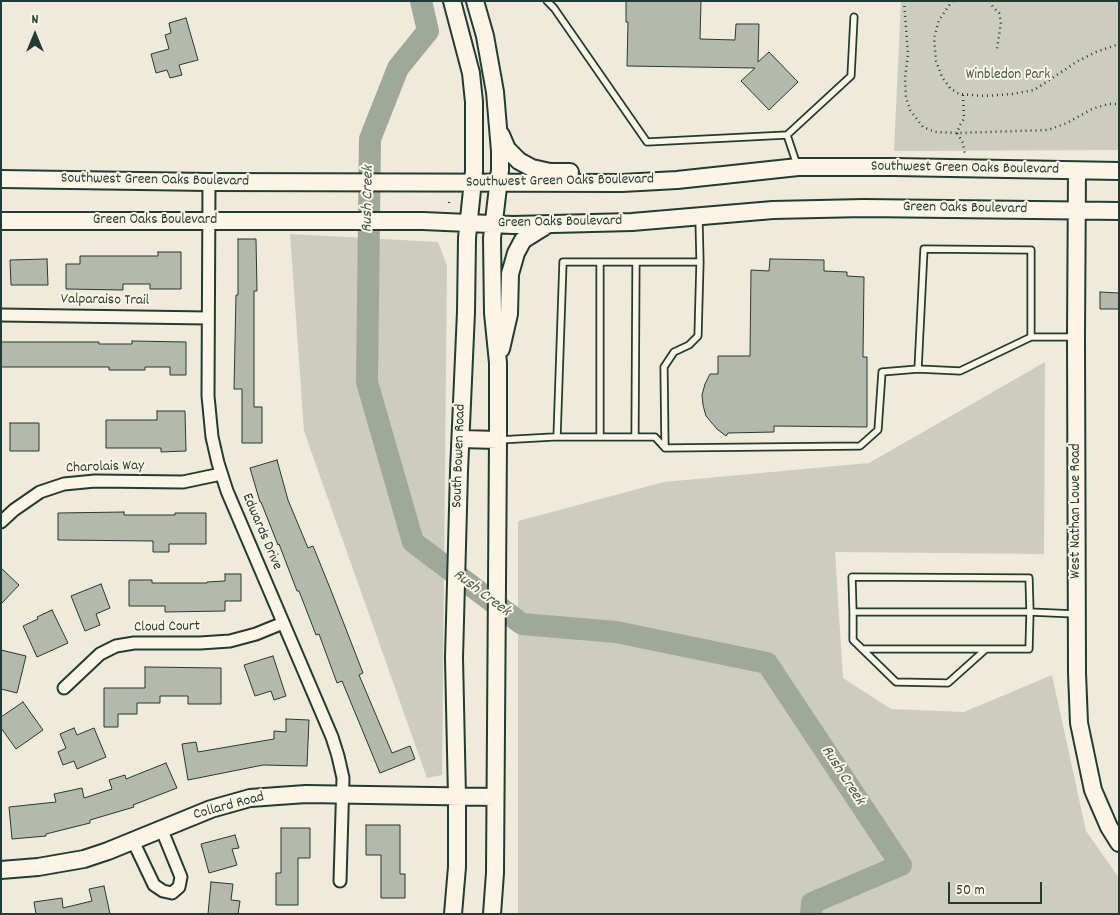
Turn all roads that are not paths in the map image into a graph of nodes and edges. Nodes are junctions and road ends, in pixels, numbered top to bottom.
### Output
1 (452, 1) edge
2 (475, 1) edge
3 (547, 1) edge
4 (854, 17) dead end
5 (498, 127) junction
6 (788, 135) junction
7 (798, 167) junction
8 (1077, 171) junction
9 (1119, 171) edge
10 (1, 179) edge
11 (677, 180) junction
12 (208, 182) junction
13 (473, 184) junction
14 (498, 184) junction
15 (1076, 210) junction
16 (1119, 211) edge
17 (699, 216) junction
18 (1, 221) edge
19 (208, 222) junction
20 (469, 223) junction
21 (548, 224) junction
22 (493, 225) junction
23 (600, 262) junction
24 (636, 262) junction
25 (700, 262) junction
26 (1, 315) edge
27 (208, 318) junction
28 (1031, 337) junction
29 (1076, 337) junction
30 (498, 363) junction
31 (918, 369) junction
32 (557, 437) junction
33 (600, 437) junction
34 (635, 437) junction
35 (461, 439) junction
36 (498, 440) junction
37 (664, 448) junction
38 (221, 474) junction
39 (1, 522) edge
40 (854, 612) junction
41 (1030, 612) junction
42 (1077, 614) junction
43 (283, 623) junction
44 (862, 648) junction
45 (986, 649) junction
46 (64, 688) dead end
47 (343, 794) junction
48 (457, 797) junction
49 (495, 797) junction
50 (161, 828) junction
51 (133, 841) junction
52 (1119, 843) edge
53 (1, 870) edge
54 (340, 881) dead end
55 (453, 914) edge
56 (492, 914) edge

1 - 13 main road, South Bowen Road
2 - 5 main road
3 - 6 lane
4 - 6 lane
5 - 11 main road
5 - 14 main road
6 - 7 lane
7 - 8 main road, Southwest Green Oaks Boulevard
7 - 11 main road, Southwest Green Oaks Boulevard
8 - 9 main road, Southwest Green Oaks Boulevard
8 - 15 main road, West Nathan Lowe Road
10 - 12 main road, Southwest Green Oaks Boulevard
11 - 14 main road, Southwest Green Oaks Boulevard
12 - 13 main road, Southwest Green Oaks Boulevard
12 - 19 street, Edwards Drive
13 - 14 main road, Southwest Green Oaks Boulevard
13 - 20 main road, South Bowen Road
14 - 22 main road
15 - 16 main road, Green Oaks Boulevard
15 - 17 main road, Green Oaks Boulevard
15 - 29 main road, West Nathan Lowe Road
17 - 21 main road, Green Oaks Boulevard
17 - 25 lane
18 - 19 main road, Green Oaks Boulevard
19 - 20 main road, Green Oaks Boulevard
19 - 27 street, Edwards Drive
20 - 22 main road, Green Oaks Boulevard
20 - 35 main road, South Bowen Road
21 - 22 main road, Green Oaks Boulevard
21 - 30 main road
22 - 30 main road
23 - 24 lane
23 - 32 lane
23 - 33 lane
24 - 25 lane
24 - 34 lane
25 - 37 lane
26 - 27 street, Valparaiso Trail
27 - 38 street, Edwards Drive
28 - 29 lane
28 - 31 lane
28 - 31 lane
29 - 42 main road, West Nathan Lowe Road
30 - 36 main road
31 - 37 lane
32 - 33 lane
32 - 36 lane
33 - 34 lane
34 - 37 lane
35 - 36 main road
35 - 48 main road, South Bowen Road
36 - 49 main road
38 - 39 street, Charolais Way
38 - 43 street, Edwards Drive
40 - 41 lane
40 - 41 lane
40 - 44 lane
41 - 42 lane
41 - 45 lane
42 - 52 main road, West Nathan Lowe Road
43 - 46 street, Cloud Court
43 - 47 street, Edwards Drive
44 - 45 lane
44 - 45 lane
47 - 48 main road, Collard Road
47 - 50 main road, Collard Road
47 - 54 street, Edwards Drive
48 - 49 main road, Collard Road
48 - 55 main road, South Bowen Road
49 - 56 main road
50 - 51 main road, Collard Road
50 - 51 street
51 - 53 main road, Collard Road

